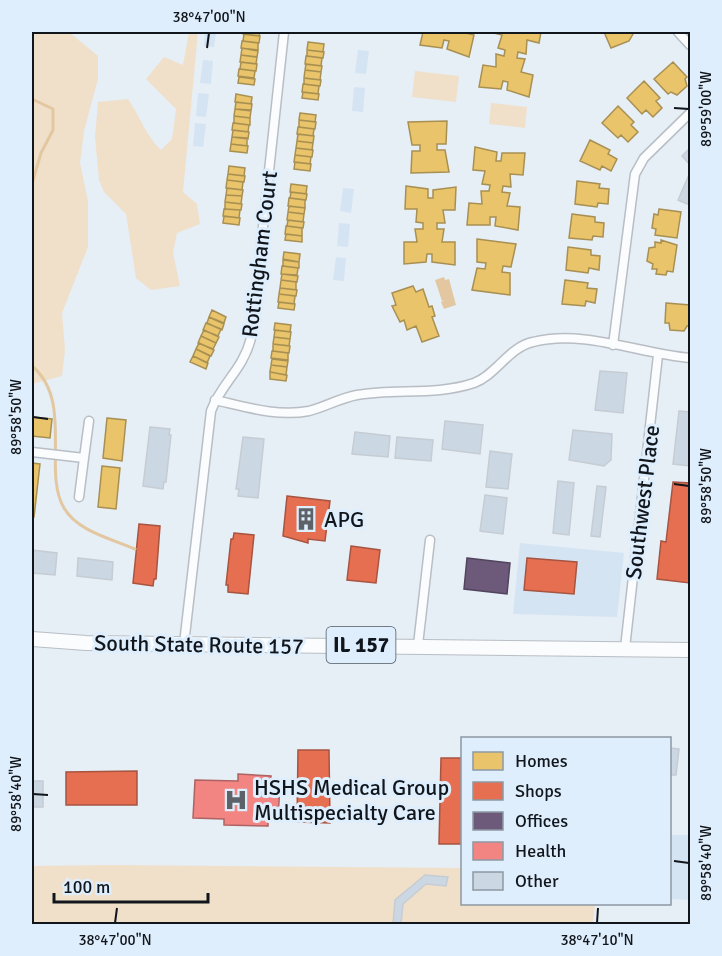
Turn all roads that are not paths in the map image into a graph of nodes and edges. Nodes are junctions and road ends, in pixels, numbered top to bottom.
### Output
1 (284, 32) edge
2 (678, 32) edge
3 (690, 45) edge
4 (690, 113) edge
5 (613, 345) junction
6 (658, 355) junction
7 (690, 358) edge
8 (215, 400) junction
9 (89, 422) dead end
10 (32, 452) edge
11 (84, 458) junction
12 (79, 497) dead end
13 (430, 540) dead end
14 (32, 639) edge
15 (184, 644) junction
16 (418, 645) junction
17 (625, 648) junction
18 (690, 650) edge

1 - 8 street, Rottingham Court
2 - 3 street
4 - 5 street
5 - 6 street
5 - 8 street
6 - 7 street
6 - 17 street, Southwest Place
8 - 15 street, Rottingham Court
9 - 11 street
10 - 11 street
11 - 12 street
13 - 16 street
14 - 15 main road, South State Route 157 / IL 157
15 - 16 main road, South State Route 157 / IL 157
16 - 17 main road, South State Route 157 / IL 157
17 - 18 main road, South State Route 157 / IL 157

